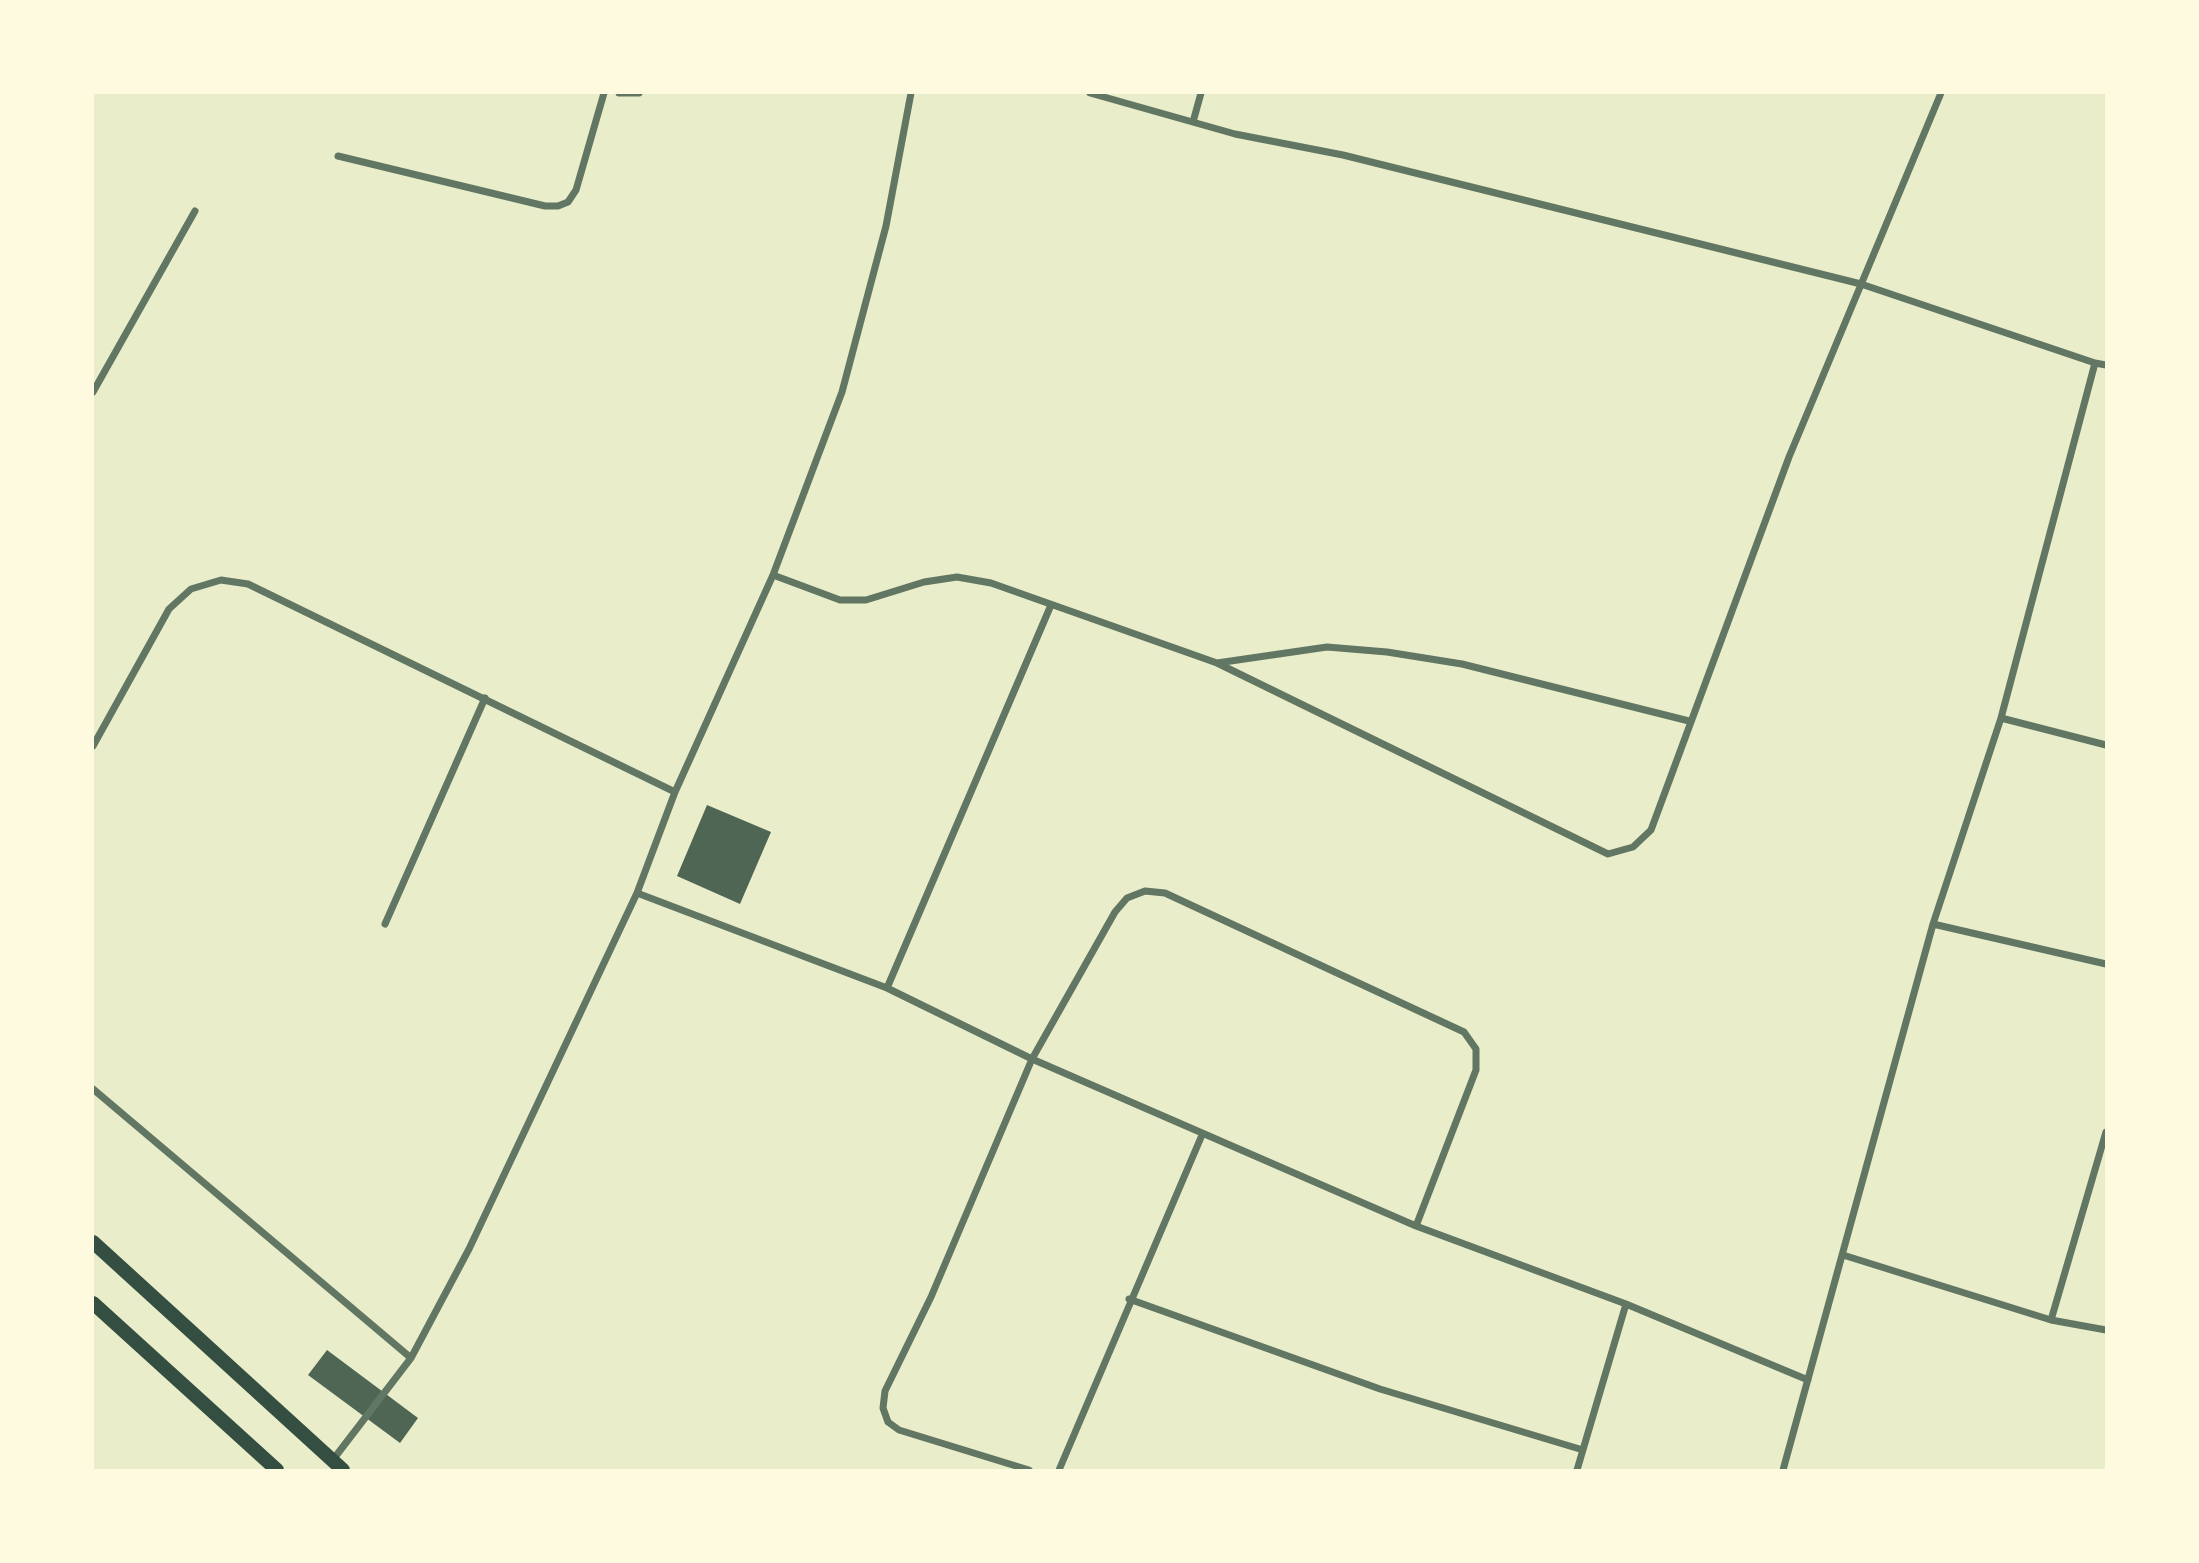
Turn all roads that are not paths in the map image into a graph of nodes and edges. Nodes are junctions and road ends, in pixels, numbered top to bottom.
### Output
1 (604, 93) edge
2 (619, 93) edge
3 (639, 93) edge
4 (911, 93) edge
5 (1090, 93) edge
6 (1201, 93) edge
7 (1941, 93) edge
8 (1193, 122) junction
9 (338, 156) dead end
10 (195, 211) dead end
11 (1861, 284) junction
12 (2095, 363) junction
13 (2106, 365) edge
14 (93, 392) edge
15 (773, 575) junction
16 (1051, 605) junction
17 (1217, 663) junction
18 (485, 698) junction
19 (2001, 718) junction
20 (1689, 721) junction
21 (2106, 745) edge
22 (93, 746) edge
23 (675, 792) junction
24 (637, 893) junction
25 (385, 923) dead end
26 (1933, 924) junction
27 (2106, 964) edge
28 (887, 988) junction
29 (1032, 1059) junction
30 (93, 1089) edge
31 (2106, 1132) edge
32 (1202, 1135) junction
33 (1416, 1226) junction
34 (93, 1242) edge
35 (1843, 1255) junction
36 (1129, 1299) junction
37 (93, 1303) edge
38 (1626, 1304) junction
39 (2052, 1320) junction
40 (2106, 1329) edge
41 (411, 1358) junction
42 (1808, 1380) junction
43 (1583, 1450) junction
44 (337, 1466) edge
45 (276, 1470) edge
46 (1029, 1470) edge
47 (1059, 1470) edge
48 (1577, 1470) edge
49 (1783, 1470) edge

1 - 9 street
2 - 3 street
4 - 15 street
5 - 8 street
6 - 8 street
7 - 11 street
8 - 11 street
10 - 14 street
11 - 12 street
11 - 20 street
12 - 13 street
12 - 19 street
15 - 16 street
15 - 23 street
16 - 17 street
16 - 28 street
17 - 20 street
17 - 20 street
18 - 22 street
18 - 23 street
18 - 25 street
19 - 21 street
19 - 26 street
23 - 24 street
24 - 28 street
24 - 41 street
26 - 27 street
26 - 35 street
28 - 29 street
29 - 32 street
29 - 33 street
29 - 46 street
30 - 41 street
31 - 39 street
32 - 33 street
32 - 36 street
33 - 38 street
34 - 44 main road
35 - 39 street
35 - 42 street
36 - 43 street
36 - 47 street
37 - 45 main road
38 - 42 street
38 - 43 street
39 - 40 street
41 - 44 street
42 - 49 street
43 - 48 street

